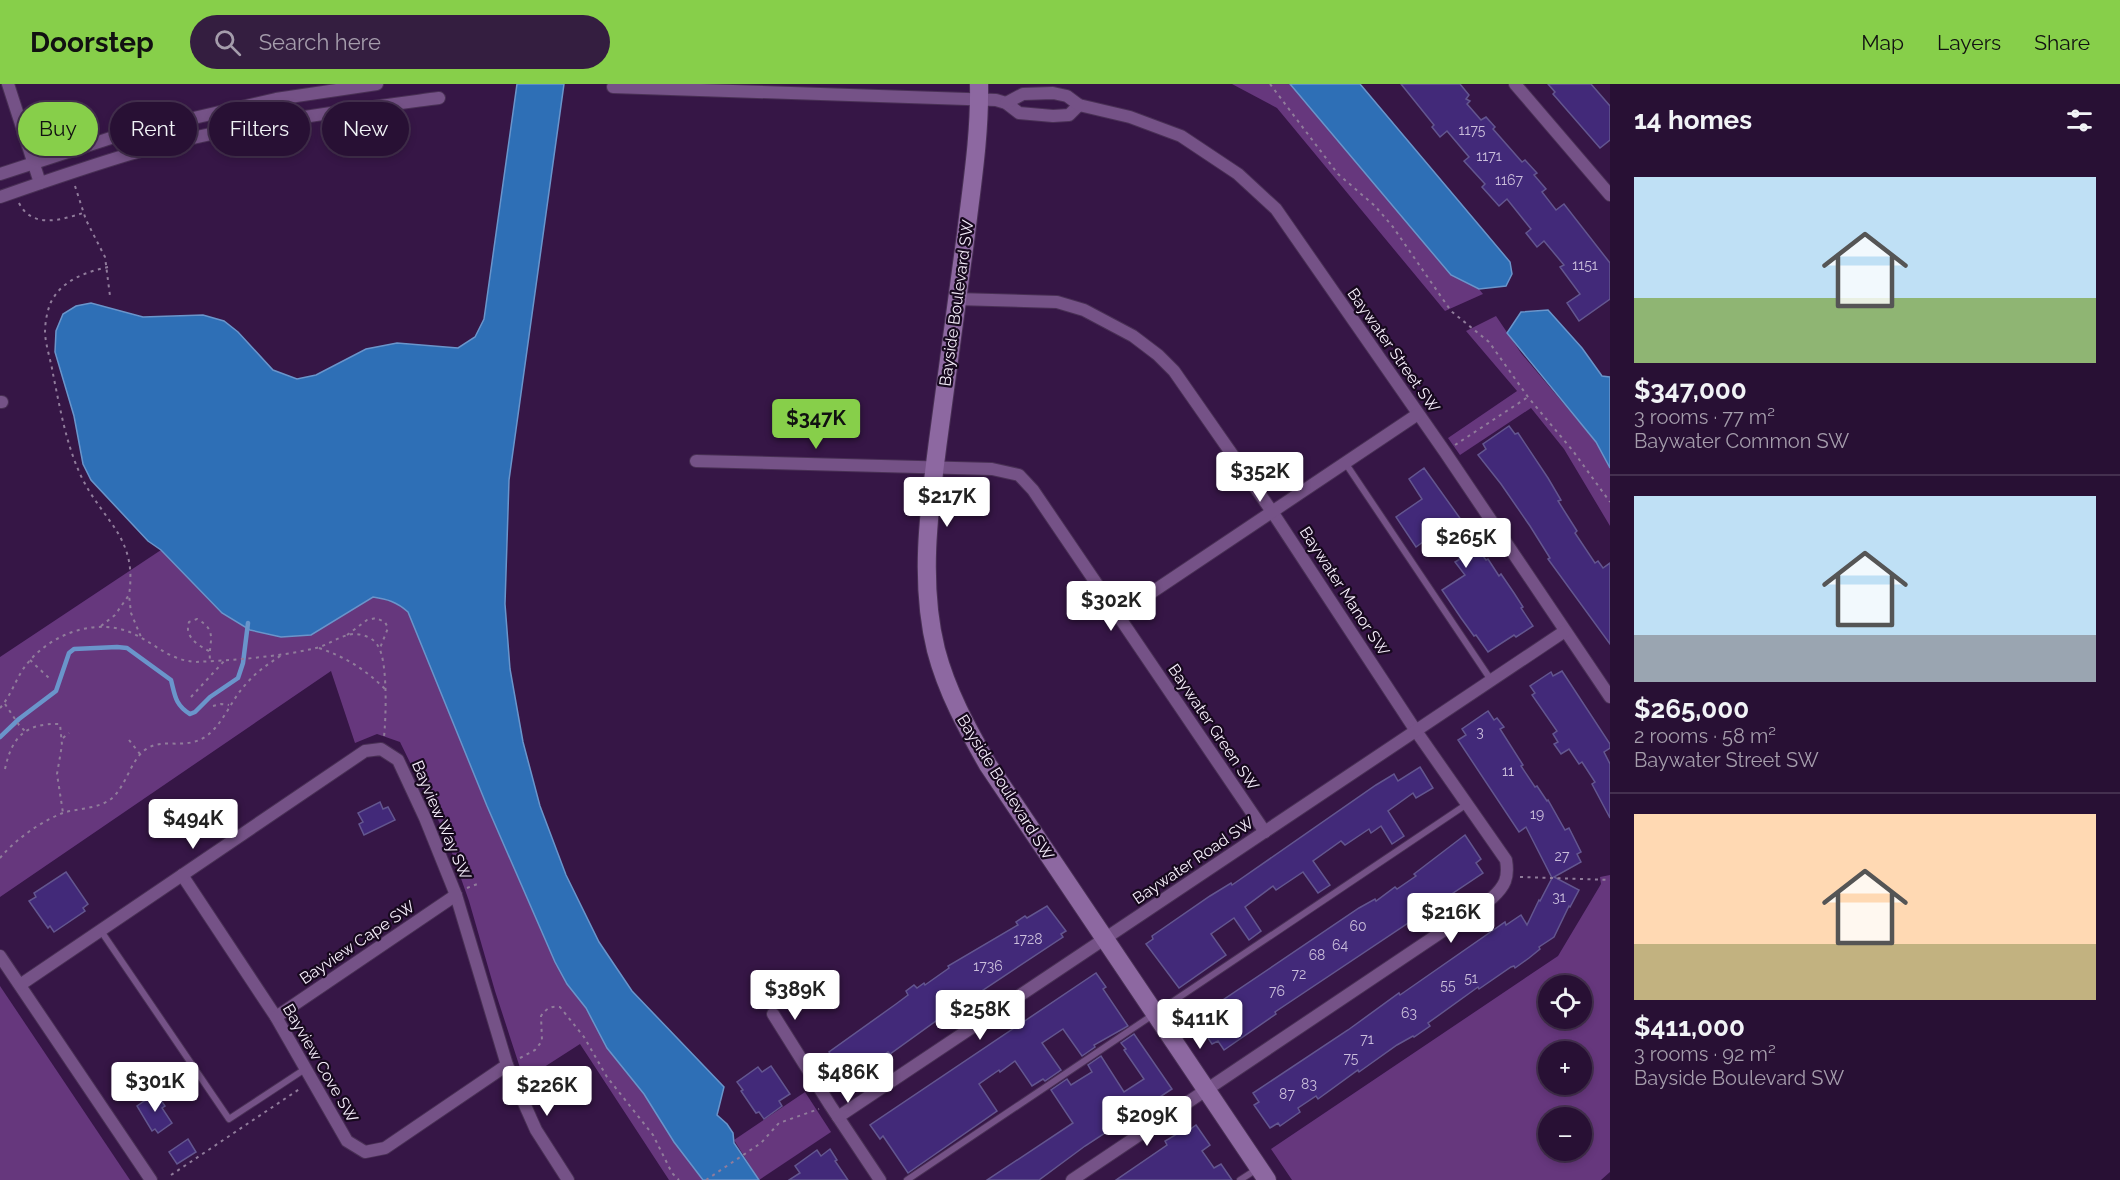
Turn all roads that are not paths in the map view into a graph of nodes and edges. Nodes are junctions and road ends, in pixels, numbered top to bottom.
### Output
1 (8, 84) edge
2 (377, 84) edge
3 (1515, 84) edge
4 (613, 87) dead end
5 (979, 92) edge
6 (439, 98) dead end
7 (1006, 103) junction
8 (1079, 105) junction
9 (33, 162) junction
10 (0, 174) edge
11 (40, 183) junction
12 (1610, 195) edge
13 (0, 197) edge
14 (957, 299) junction
15 (1418, 414) junction
16 (696, 461) dead end
17 (1346, 464) junction
18 (934, 468) junction
19 (1273, 513) junction
20 (1118, 615) junction
21 (1565, 631) junction
22 (1491, 680) junction
23 (1610, 697) edge
24 (1416, 731) junction
25 (1467, 804) junction
26 (1265, 832) junction
27 (182, 875) junction
28 (461, 891) junction
29 (100, 930) junction
30 (1104, 939) junction
31 (0, 956) edge
32 (20, 986) junction
33 (773, 1014) dead end
34 (1154, 1014) junction
35 (276, 1017) junction
36 (507, 1065) junction
37 (305, 1069) junction
38 (1205, 1089) junction
39 (838, 1118) junction
40 (1263, 1174) edge
41 (151, 1180) edge
42 (568, 1180) edge
43 (880, 1180) edge
44 (907, 1180) edge
45 (1072, 1180) edge
46 (1240, 1180) edge

1 - 9 street
2 - 9 street
3 - 12 street
4 - 5 street, Baywater Street SW
5 - 7 street, Baywater Street SW
5 - 14 street, Bayside Boulevard SW
6 - 11 street
7 - 8 street, Baywater Street SW
7 - 8 street, Baywater Street SW
8 - 15 street, Baywater Street SW
9 - 10 street
9 - 11 street
11 - 13 street
14 - 18 street, Bayside Boulevard SW
14 - 19 street, Baywater Manor SW
15 - 17 street
15 - 21 street, Baywater Street SW
16 - 18 street, Baywater Green SW
17 - 19 street
17 - 22 lane
18 - 20 street, Baywater Green SW
18 - 30 street, Bayside Boulevard SW
19 - 20 street
19 - 24 street, Baywater Manor SW
20 - 26 street, Baywater Green SW
21 - 22 street, Baywater Road SW
21 - 23 street, Baywater Street SW
22 - 24 street, Baywater Road SW
24 - 25 street, Baywater Manor SW
24 - 26 street, Baywater Road SW
25 - 34 lane
25 - 38 street, Baywater Manor SW
26 - 30 street, Baywater Road SW
27 - 28 street, Bayview Way SW
27 - 29 street
27 - 35 street, Bayview Cove SW
28 - 35 street, Bayview Cape SW
28 - 36 street, Bayview Way SW
29 - 32 street
29 - 37 lane
30 - 34 street, Bayside Boulevard SW
30 - 39 street, Baywater Road SW
31 - 32 street
32 - 41 street
33 - 39 street
34 - 38 street, Bayside Boulevard SW
34 - 44 lane
35 - 37 street, Bayview Cove SW
36 - 37 street, Bayview Cove SW
36 - 42 street, Bayview Way SW
38 - 40 street, Bayside Boulevard SW
38 - 45 street
39 - 43 street
40 - 46 lane

